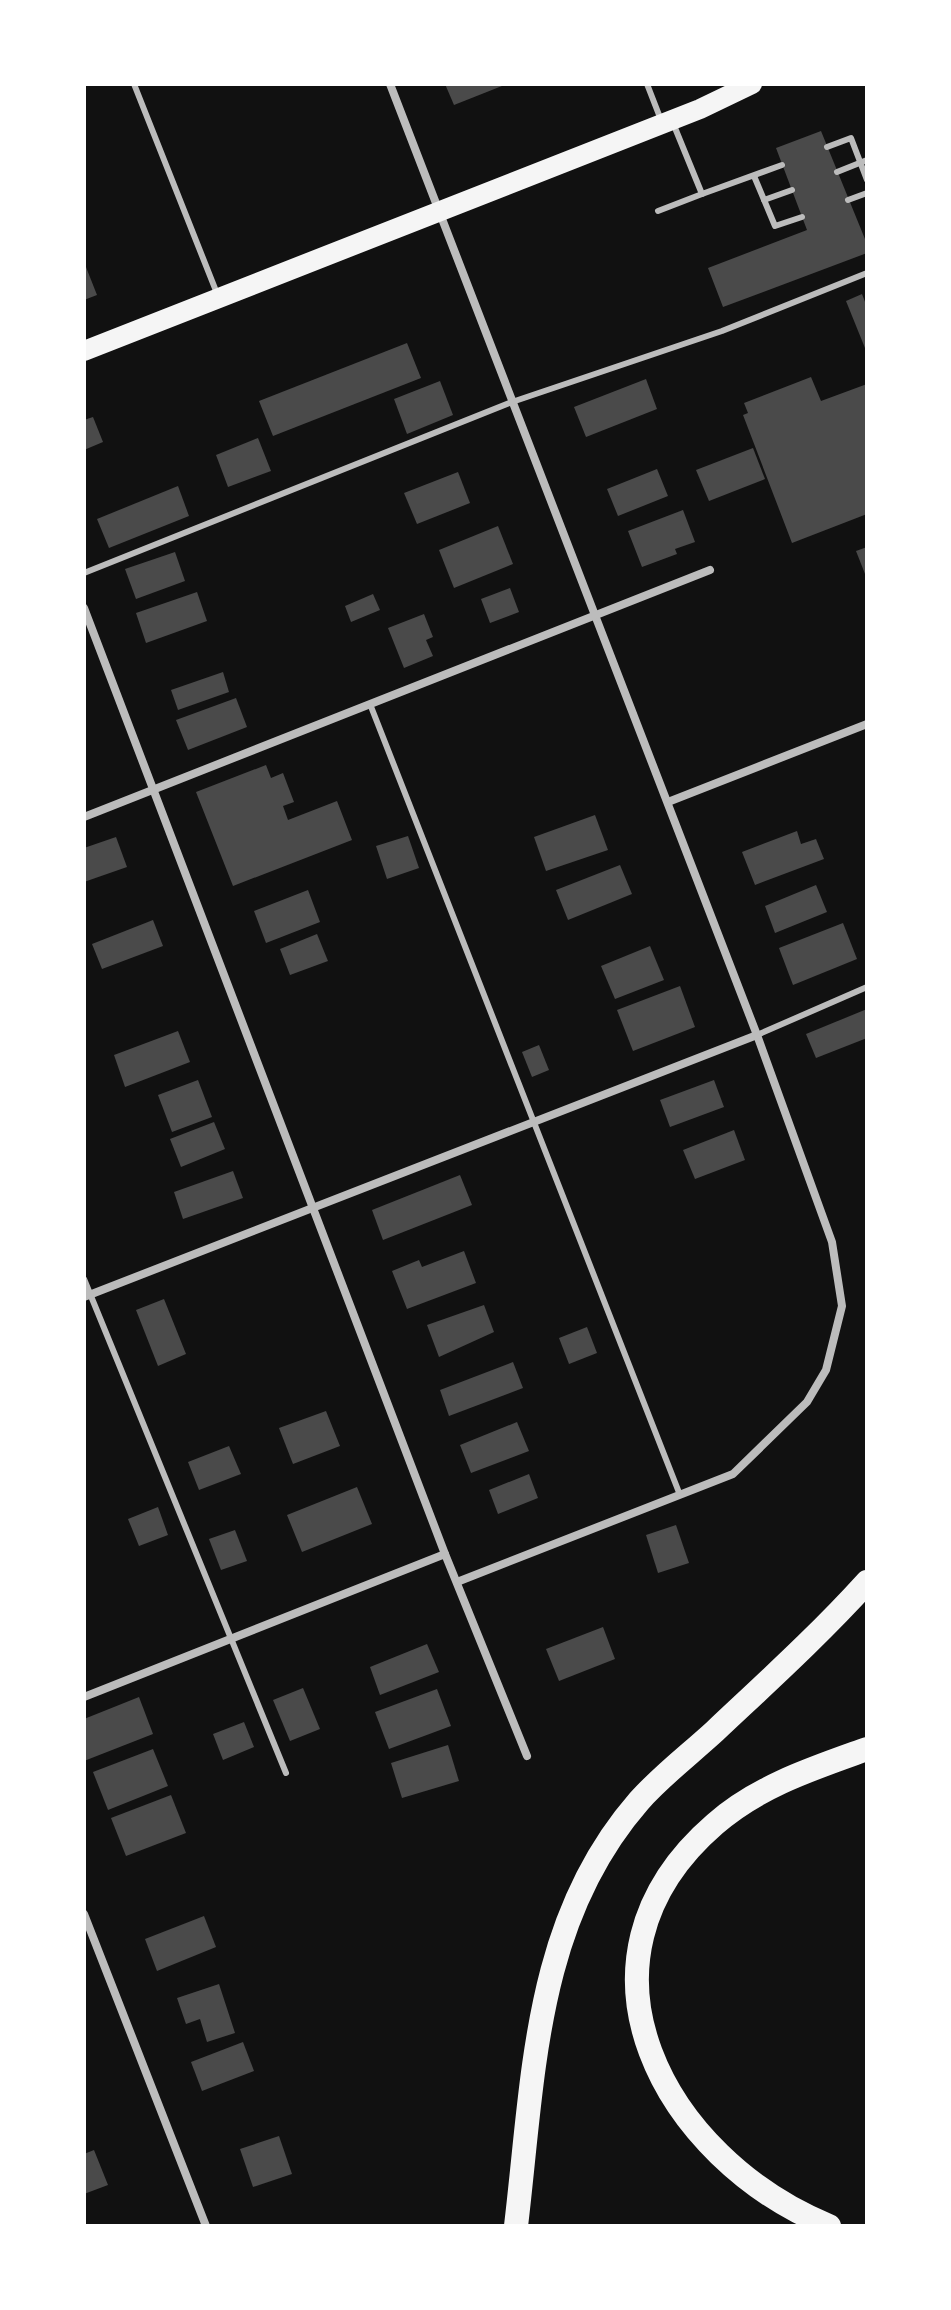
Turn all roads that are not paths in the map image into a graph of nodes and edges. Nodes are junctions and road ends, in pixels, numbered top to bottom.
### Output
1 (134, 84) edge
2 (390, 84) edge
3 (647, 84) edge
4 (752, 84) edge
5 (725, 90) edge
6 (667, 122) junction
7 (827, 147) dead end
8 (864, 161) edge
9 (782, 165) dead end
10 (837, 172) dead end
11 (754, 176) junction
12 (867, 180) edge
13 (792, 190) dead end
14 (867, 193) edge
15 (702, 194) junction
16 (764, 200) junction
17 (848, 200) dead end
18 (658, 211) dead end
19 (439, 212) junction
20 (802, 217) dead end
21 (867, 273) edge
22 (219, 299) junction
23 (84, 351) edge
24 (512, 402) junction
25 (710, 570) dead end
26 (84, 573) edge
27 (84, 608) edge
28 (595, 615) junction
29 (370, 704) junction
30 (867, 724) edge
31 (152, 790) junction
32 (668, 802) junction
33 (84, 817) edge
34 (867, 987) edge
35 (757, 1035) junction
36 (535, 1121) junction
37 (314, 1207) junction
38 (84, 1279) edge
39 (87, 1295) edge
40 (680, 1495) junction
41 (445, 1554) junction
42 (457, 1582) junction
43 (867, 1582) edge
44 (231, 1639) junction
45 (84, 1697) edge
46 (867, 1749) edge
47 (527, 1756) dead end
48 (286, 1773) dead end
49 (84, 1914) edge
50 (206, 2226) edge
51 (516, 2226) edge
52 (829, 2226) edge

1 - 22 lane
2 - 19 street
3 - 6 lane
4 - 5 main road
5 - 6 main road
6 - 15 lane
6 - 19 main road
7 - 8 lane
8 - 10 lane
8 - 12 lane
9 - 11 lane
11 - 15 lane
11 - 16 lane
13 - 16 lane
14 - 17 lane
15 - 18 lane
16 - 20 lane
19 - 22 main road
19 - 24 street
21 - 24 lane
22 - 23 main road
24 - 26 lane
24 - 28 street
25 - 28 street
27 - 31 street
28 - 29 street
28 - 32 street
29 - 31 street
29 - 36 lane
30 - 32 street
31 - 33 street
31 - 37 street
32 - 35 street
34 - 35 lane
35 - 36 street
35 - 40 street
36 - 37 street
36 - 40 lane
37 - 39 street
37 - 41 street
38 - 39 lane
39 - 44 lane
40 - 42 street
41 - 42 street
41 - 44 street
42 - 47 street
43 - 51 highway
44 - 45 street
44 - 48 lane
46 - 52 highway
49 - 50 street

